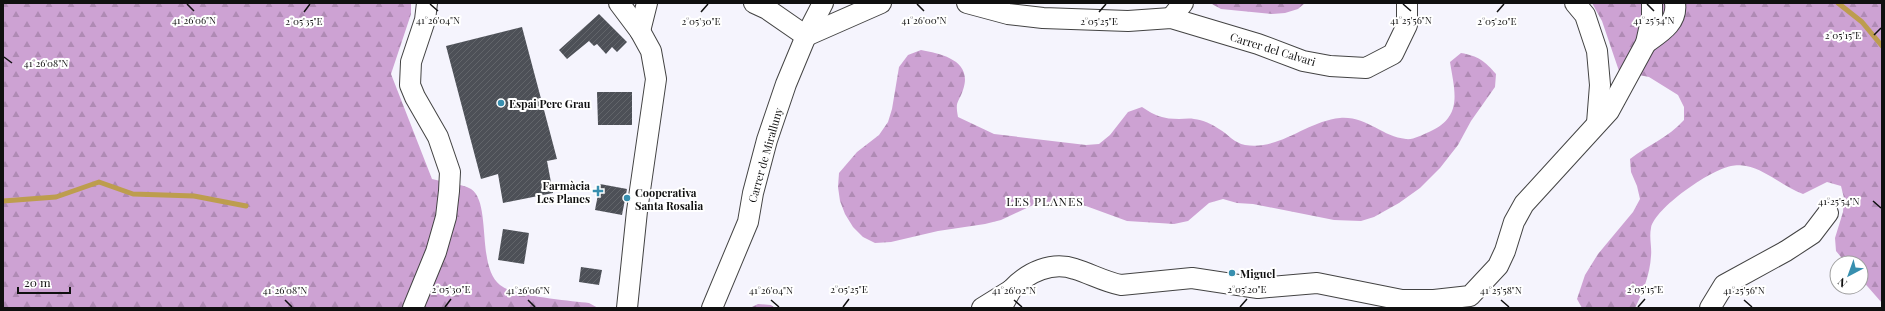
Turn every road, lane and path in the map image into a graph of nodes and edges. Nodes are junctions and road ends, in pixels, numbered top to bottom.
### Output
1 (428, 3) edge
2 (619, 3) edge
3 (647, 3) edge
4 (754, 3) edge
5 (822, 3) edge
6 (882, 3) edge
7 (967, 3) edge
8 (1183, 3) edge
9 (1407, 3) edge
10 (1575, 3) edge
11 (1652, 3) edge
12 (1675, 3) edge
13 (1170, 18) junction
14 (640, 31) junction
15 (806, 36) junction
16 (1646, 43) junction
17 (1597, 124) junction
18 (1828, 213) dead end
19 (1012, 290) junction
20 (1460, 298) junction
21 (412, 308) edge
22 (627, 308) edge
23 (712, 308) edge
24 (982, 308) edge
25 (1001, 308) edge
26 (1441, 308) edge
27 (1710, 308) edge

1 - 21 street
2 - 14 street
3 - 14 street
4 - 15 street
5 - 15 street, Carrer de Miralluny
6 - 15 street
7 - 13 street
8 - 13 street
9 - 13 street, Carrer del Calvari
10 - 17 street
11 - 16 street
12 - 16 street
14 - 22 street
15 - 23 street, Carrer de Miralluny
16 - 17 street
17 - 20 street
18 - 27 street
19 - 20 street
19 - 24 street
19 - 25 street
20 - 26 street

